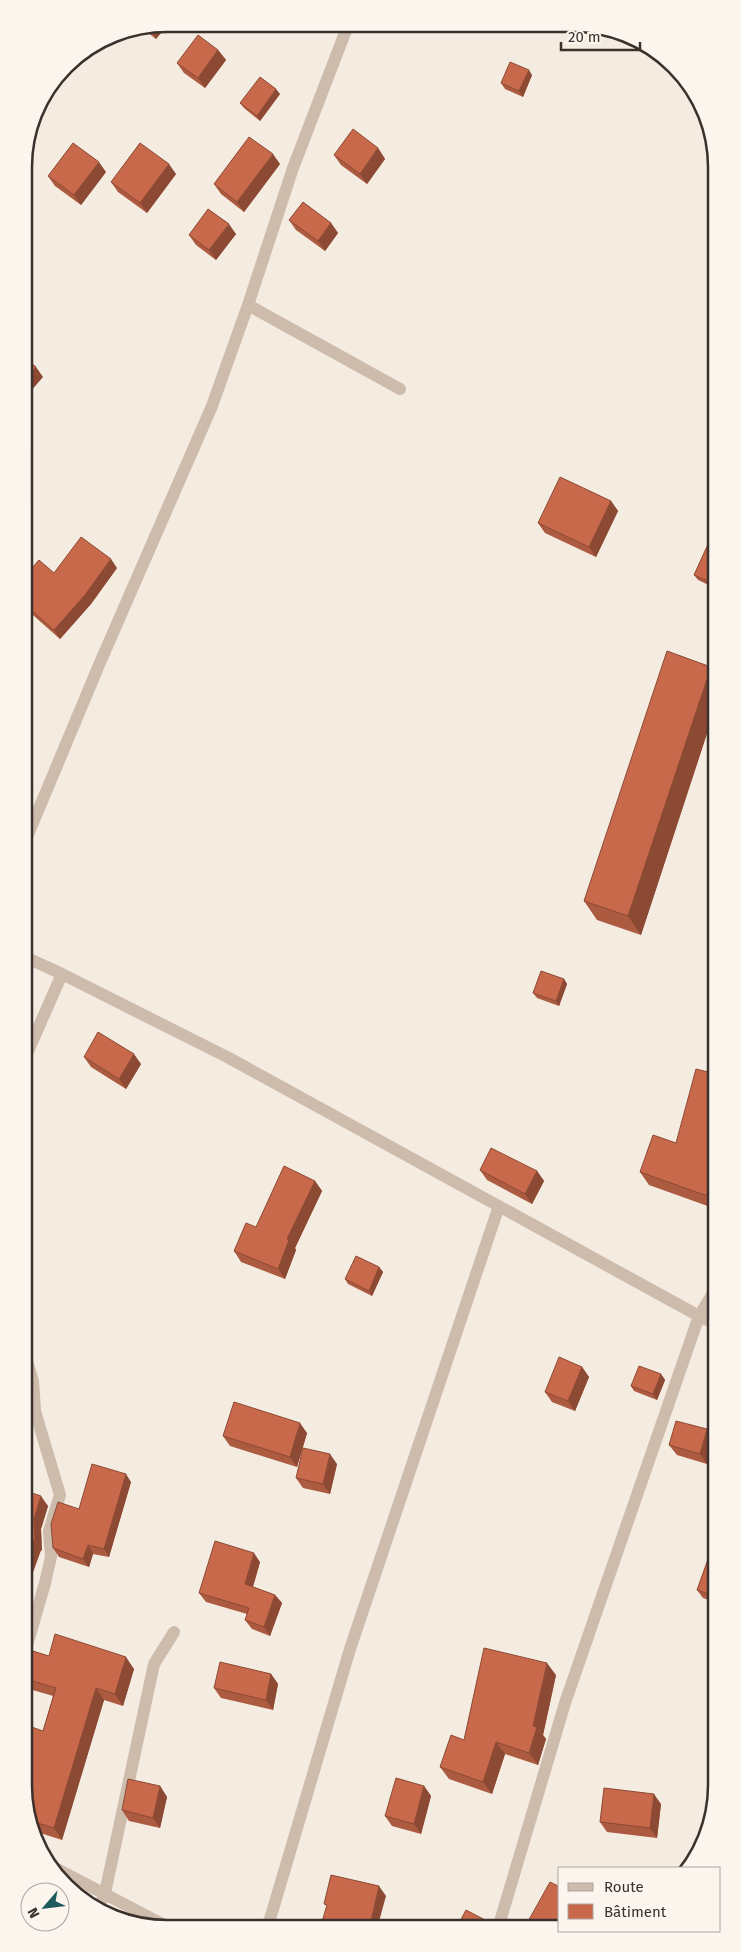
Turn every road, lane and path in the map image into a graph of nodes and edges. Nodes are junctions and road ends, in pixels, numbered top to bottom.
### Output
1 (345, 33) edge
2 (248, 305) junction
3 (400, 390) dead end
4 (33, 824) edge
5 (33, 960) edge
6 (62, 974) junction
7 (32, 1043) edge
8 (498, 1206) junction
9 (708, 1301) edge
10 (699, 1316) junction
11 (708, 1320) edge
12 (32, 1379) edge
13 (32, 1628) edge
14 (174, 1632) dead end
15 (71, 1879) edge
16 (103, 1899) edge
17 (146, 1918) edge
18 (270, 1920) edge
19 (501, 1920) edge

1 - 2 street
2 - 3 street
2 - 4 street
5 - 6 street
6 - 7 street
6 - 8 street
8 - 10 street
8 - 18 street
9 - 10 street
10 - 11 street
10 - 19 street
12 - 13 street
14 - 16 street
15 - 16 street
16 - 17 street

